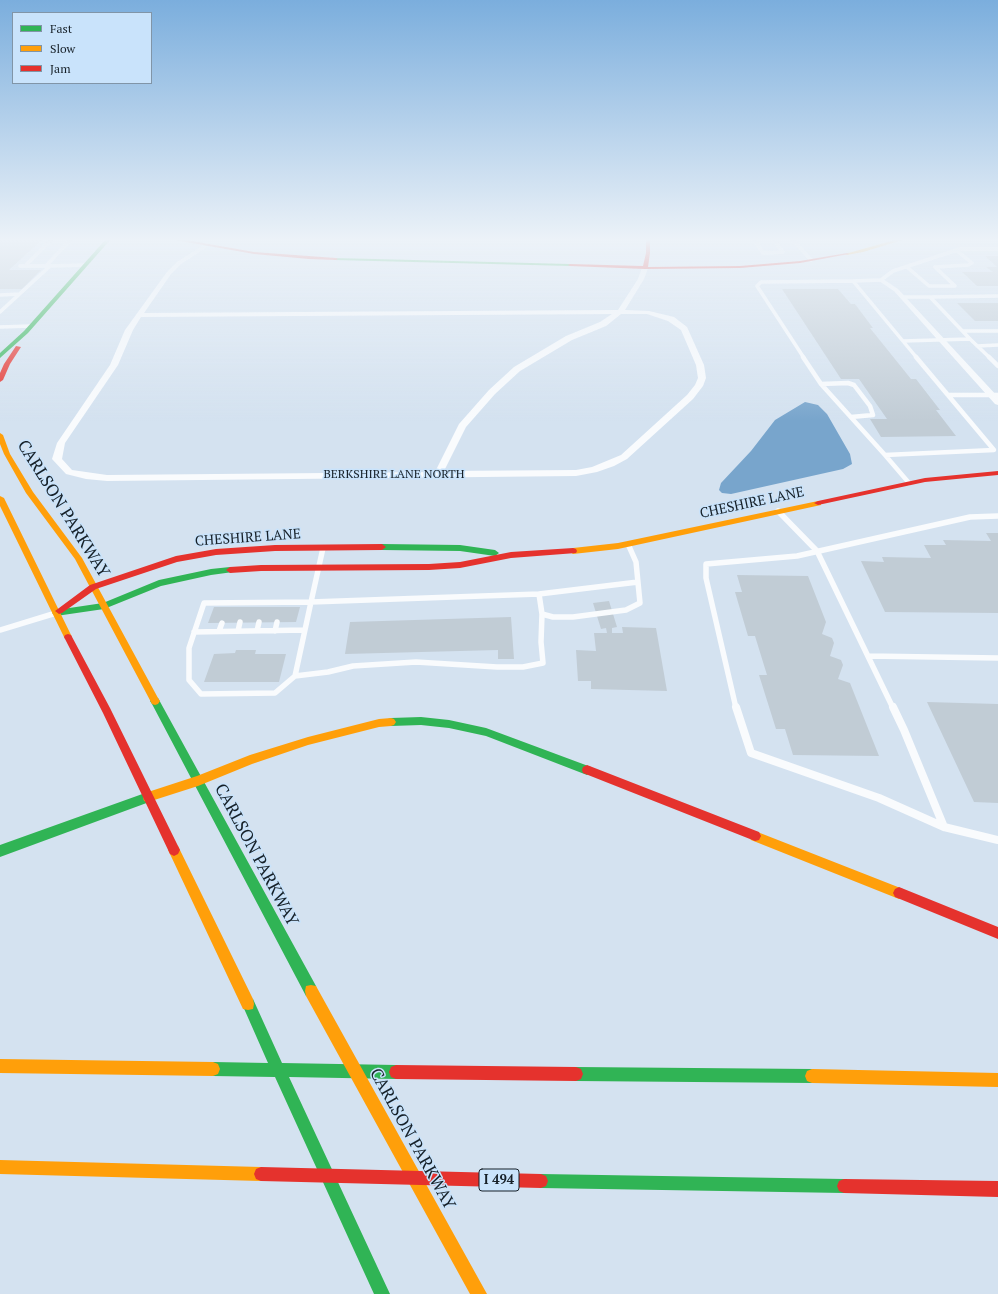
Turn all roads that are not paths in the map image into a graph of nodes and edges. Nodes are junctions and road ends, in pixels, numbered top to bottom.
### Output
1 (13, 299) edge
2 (56, 299) edge
3 (150, 299) edge
4 (628, 299) edge
5 (766, 299) edge
6 (868, 299) edge
7 (904, 299) edge
8 (932, 299) edge
9 (0, 312) edge
10 (620, 312) junction
11 (139, 315) junction
12 (0, 327) edge
13 (29, 329) junction
14 (963, 331) junction
15 (998, 331) edge
16 (941, 339) junction
17 (970, 339) junction
18 (903, 341) junction
19 (998, 345) edge
20 (977, 346) junction
21 (0, 356) edge
22 (998, 366) edge
23 (0, 380) edge
24 (821, 384) junction
25 (948, 395) junction
26 (995, 395) edge
27 (998, 402) edge
28 (850, 417) junction
29 (0, 435) edge
30 (885, 455) junction
31 (998, 473) edge
32 (438, 475) junction
33 (909, 483) junction
34 (0, 498) edge
35 (778, 511) junction
36 (998, 516) edge
37 (628, 544) junction
38 (323, 548) junction
39 (817, 551) junction
40 (512, 555) junction
41 (319, 568) junction
42 (638, 582) junction
43 (93, 587) junction
44 (539, 594) junction
45 (311, 602) junction
46 (104, 606) junction
47 (56, 613) junction
48 (542, 614) junction
49 (222, 622) dead end
50 (240, 622) dead end
51 (259, 622) dead end
52 (277, 622) dead end
53 (0, 630) edge
54 (304, 630) junction
55 (238, 631) junction
56 (256, 631) junction
57 (275, 631) junction
58 (194, 632) junction
59 (219, 632) junction
60 (868, 656) junction
61 (998, 658) edge
62 (294, 676) junction
63 (198, 781) junction
64 (149, 797) junction
65 (944, 827) junction
66 (998, 840) edge
67 (0, 851) edge
68 (998, 933) edge
69 (0, 1066) edge
70 (998, 1080) edge
71 (0, 1167) edge
72 (998, 1188) edge
73 (382, 1294) edge
74 (480, 1294) edge

1 - 9 lane
2 - 13 main road
3 - 11 street
4 - 10 street
5 - 24 lane
6 - 18 lane
7 - 16 street
8 - 14 lane
10 - 11 street
10 - 32 street
10 - 32 street, BERKSHIRE LANE NORTH
11 - 32 street, BERKSHIRE LANE NORTH
12 - 13 lane
13 - 21 main road
13 - 23 main road
14 - 15 lane
14 - 17 lane
16 - 17 lane
16 - 18 lane
16 - 26 street
17 - 20 lane
18 - 25 lane
19 - 20 lane
20 - 22 lane
24 - 28 lane
24 - 28 lane
25 - 26 lane
25 - 30 lane
26 - 27 street
28 - 30 lane
29 - 43 main road, CARLSON PARKWAY
30 - 33 lane
31 - 33 main road, CHESHIRE LANE
33 - 35 main road, CHESHIRE LANE
34 - 47 main road
35 - 37 main road, CHESHIRE LANE
35 - 39 lane
36 - 39 lane
37 - 40 main road, CHESHIRE LANE
37 - 42 lane
38 - 40 main road, CHESHIRE LANE
38 - 41 lane
38 - 43 main road, CHESHIRE LANE
39 - 60 lane
39 - 65 lane
40 - 41 main road, CHESHIRE LANE
41 - 45 lane
41 - 46 main road, CHESHIRE LANE
42 - 44 lane
42 - 48 lane
43 - 46 main road, CARLSON PARKWAY
43 - 47 main road, CHESHIRE LANE
44 - 45 lane
44 - 48 lane
45 - 54 lane
45 - 58 lane
46 - 47 main road, CHESHIRE LANE
46 - 63 main road, CARLSON PARKWAY
47 - 53 lane
47 - 64 main road
48 - 62 lane
49 - 59 lane
50 - 55 lane
51 - 56 lane
52 - 57 lane
54 - 57 lane
54 - 62 lane
55 - 56 lane
55 - 59 lane
56 - 57 lane
58 - 59 lane
58 - 62 lane
60 - 61 lane
60 - 65 lane
63 - 64 main road
63 - 68 main road
63 - 74 main road, CARLSON PARKWAY
64 - 67 main road
64 - 73 main road
65 - 66 lane
69 - 70 main road
71 - 72 main road, I 494

